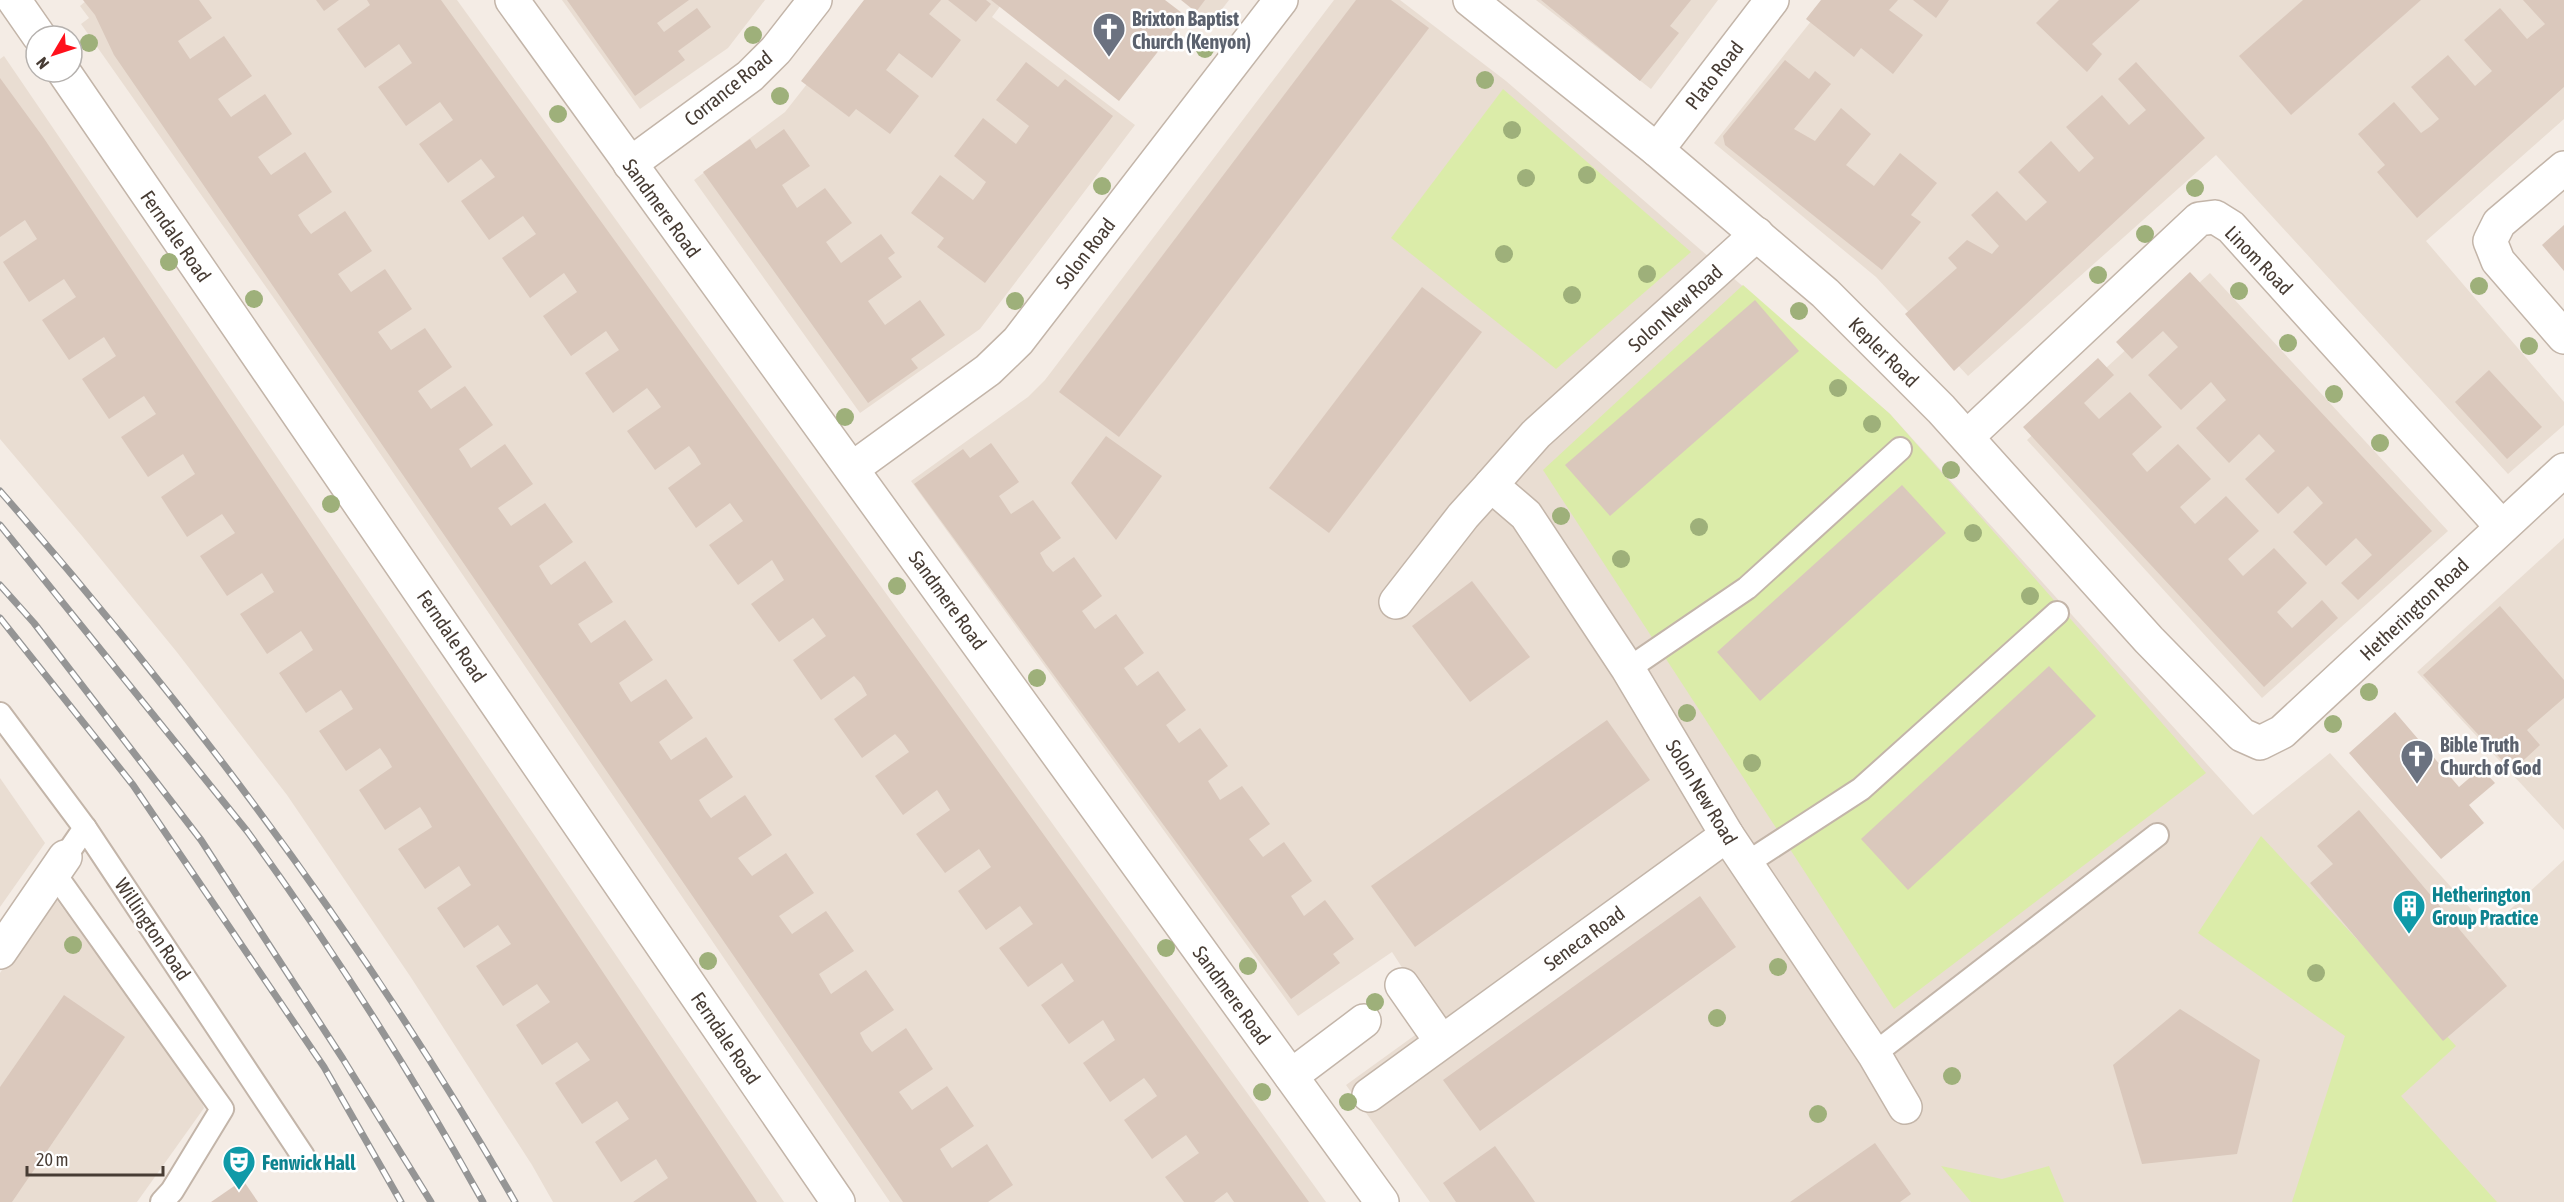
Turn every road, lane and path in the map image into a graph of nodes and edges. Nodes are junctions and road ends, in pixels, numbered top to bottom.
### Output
1 (6, 0) edge
2 (14, 0) edge
3 (512, 0) edge
4 (815, 0) edge
5 (1281, 0) edge
6 (1470, 0) edge
7 (1772, 0) edge
8 (0, 6) edge
9 (31, 24) edge
10 (72, 84) edge
11 (1657, 150) junction
12 (630, 164) junction
13 (2564, 168) edge
14 (1757, 234) junction
15 (2564, 337) edge
16 (1967, 438) junction
17 (1900, 449) dead end
18 (853, 468) junction
19 (2564, 470) edge
20 (1491, 485) junction
21 (2502, 527) junction
22 (1396, 602) dead end
23 (2058, 613) dead end
24 (1628, 669) junction
25 (0, 714) edge
26 (2260, 743) joint
27 (85, 828) junction
28 (1727, 835) junction
29 (2157, 835) dead end
30 (1747, 863) junction
31 (59, 865) junction
32 (0, 952) edge
33 (1402, 985) dead end
34 (1364, 1021) dead end
35 (1441, 1041) junction
36 (1874, 1054) junction
37 (1291, 1077) junction
38 (1369, 1095) dead end
39 (1905, 1107) dead end
40 (303, 1156) dead end
41 (162, 1202) edge
42 (838, 1202) edge
43 (1382, 1202) edge

1 - 8 street
2 - 9 street
3 - 12 street, Sandmere Road
4 - 12 street, Corrance Road
5 - 18 street, Solon Road
6 - 11 street, Kepler Road
7 - 11 street, Plato Road
10 - 42 street, Ferndale Road
11 - 14 street, Kepler Road
12 - 18 street, Sandmere Road
13 - 15 street
14 - 16 street, Kepler Road
14 - 20 street, Solon New Road
16 - 21 street, Linom Road
16 - 26 street, Kepler Road
17 - 24 lane
18 - 37 street, Sandmere Road
19 - 21 street, Hetherington Road
20 - 22 street, Solon New Road
20 - 24 street, Solon New Road
21 - 26 street, Hetherington Road
23 - 30 lane
24 - 28 street, Solon New Road
25 - 27 lane, Willington Road
27 - 31 lane
27 - 40 lane, Willington Road
28 - 30 street, Solon New Road
28 - 35 street, Seneca Road
29 - 36 lane
30 - 36 street, Solon New Road
31 - 32 street
31 - 41 lane
33 - 35 street
34 - 37 street
35 - 38 street, Seneca Road
36 - 39 street, Solon New Road
37 - 43 street, Sandmere Road

